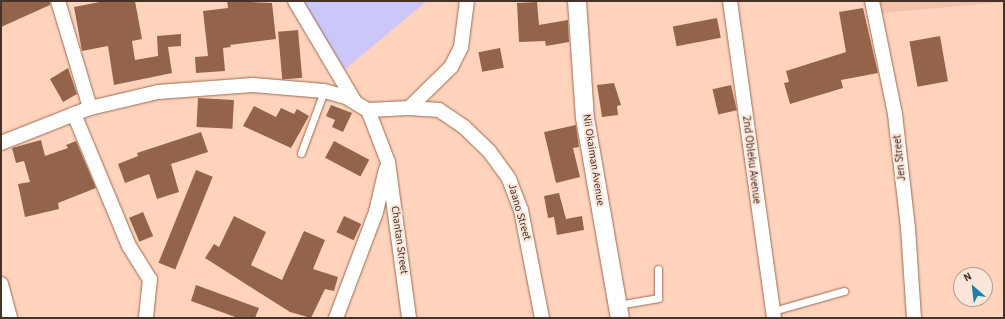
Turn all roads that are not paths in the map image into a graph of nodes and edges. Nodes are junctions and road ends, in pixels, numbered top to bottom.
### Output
1 (58, 1) edge
2 (295, 1) edge
3 (467, 1) edge
4 (577, 1) edge
5 (730, 1) edge
6 (872, 1) edge
7 (324, 91) junction
8 (355, 102) junction
9 (90, 108) junction
10 (409, 108) junction
11 (368, 110) junction
12 (74, 114) junction
13 (1, 143) edge
14 (301, 153) dead end
15 (388, 162) junction
16 (658, 269) dead end
17 (1, 284) edge
18 (844, 291) dead end
19 (619, 312) edge
20 (773, 314) edge
21 (10, 318) edge
22 (146, 318) edge
23 (336, 318) edge
24 (409, 318) edge
25 (542, 318) edge
26 (914, 318) edge

1 - 9 street
2 - 8 street
3 - 10 street
4 - 19 street, Nii Okaiman Avenue
5 - 20 street, 2nd Obleku Avenue
6 - 26 street, Jen Street
7 - 8 street
7 - 9 street
7 - 14 lane
8 - 11 street
9 - 12 street
10 - 11 street, Jaano Street
10 - 25 street, Jaano Street
11 - 15 street, Chantan Street
12 - 13 street
12 - 22 street
15 - 23 street
15 - 24 street, Chantan Street
16 - 19 lane
17 - 21 street
18 - 20 lane

